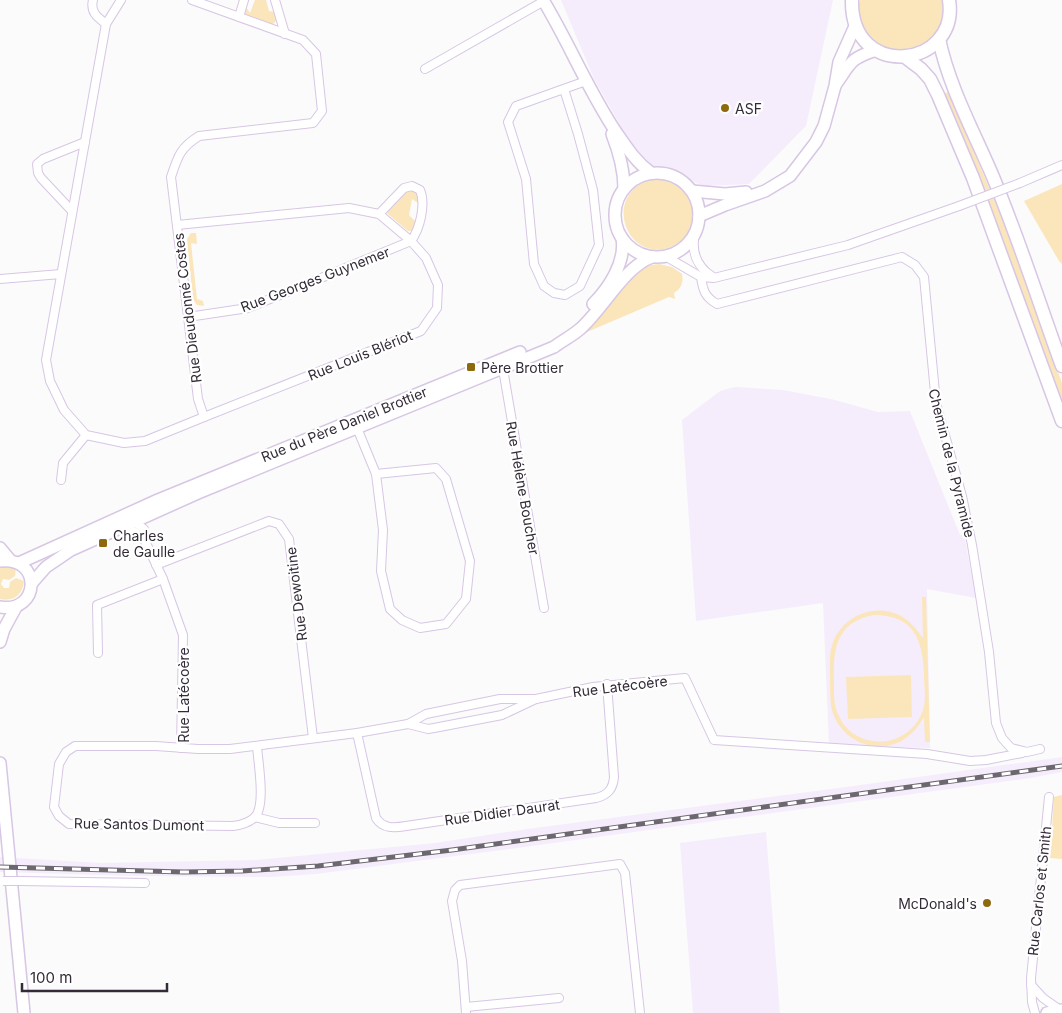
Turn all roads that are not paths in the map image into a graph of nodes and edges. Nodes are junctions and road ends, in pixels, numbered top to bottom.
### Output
1 (93, 0) edge
2 (121, 0) edge
3 (192, 0) edge
4 (244, 0) edge
5 (275, 0) edge
6 (544, 0) edge
7 (852, 0) edge
8 (949, 0) edge
9 (239, 17) junction
10 (106, 24) junction
11 (855, 26) junction
12 (285, 34) junction
13 (939, 39) junction
14 (876, 50) junction
15 (905, 57) junction
16 (425, 69) dead end
17 (586, 82) junction
18 (835, 86) junction
19 (564, 89) junction
20 (605, 116) junction
21 (85, 142) junction
22 (1062, 166) edge
23 (651, 173) junction
24 (624, 188) junction
25 (765, 191) junction
26 (692, 192) junction
27 (72, 211) junction
28 (379, 214) junction
29 (699, 216) junction
30 (177, 225) junction
31 (695, 234) junction
32 (622, 238) junction
33 (411, 241) junction
34 (665, 256) junction
35 (652, 257) junction
36 (61, 274) junction
37 (701, 277) junction
38 (714, 278) junction
39 (0, 279) edge
40 (188, 317) junction
41 (1062, 366) edge
42 (503, 369) junction
43 (204, 418) junction
44 (1062, 421) edge
45 (356, 428) junction
46 (86, 435) junction
47 (376, 474) junction
48 (62, 480) dead end
49 (116, 518) junction
50 (135, 526) junction
51 (145, 541) junction
52 (0, 548) edge
53 (10, 561) edge
54 (156, 565) junction
55 (163, 578) junction
56 (32, 583) junction
57 (0, 607) edge
58 (16, 607) junction
59 (544, 608) dead end
60 (0, 642) edge
61 (98, 653) dead end
62 (607, 684) junction
63 (536, 699) junction
64 (408, 724) junction
65 (357, 733) junction
66 (313, 738) junction
67 (256, 746) junction
68 (181, 748) junction
69 (1040, 749) dead end
70 (1026, 752) junction
71 (0, 762) edge
72 (1048, 797) dead end
73 (255, 817) junction
74 (315, 823) dead end
75 (2, 881) edge
76 (146, 883) dead end
77 (1031, 985) junction
78 (559, 998) dead end
79 (466, 1010) edge
80 (1061, 1010) edge
81 (25, 1011) edge
82 (640, 1013) edge
83 (1035, 1013) edge
84 (1047, 1013) edge

1 - 10 street
2 - 10 street
3 - 9 street, Rue Dieudonné Costes
4 - 9 street
5 - 12 street
6 - 16 street
6 - 17 main road
7 - 11 main road
8 - 13 main road
9 - 12 street, Rue Dieudonné Costes
10 - 21 street
11 - 14 main road
11 - 18 main road
12 - 30 street, Rue Dieudonné Costes
13 - 15 main road
13 - 41 main road
14 - 15 main road
14 - 18 main road
15 - 44 main road
17 - 19 street
17 - 20 main road
18 - 25 main road
19 - 19 street
20 - 23 main road
20 - 24 main road
21 - 27 street
21 - 27 street
22 - 38 street, bridge
23 - 24 main road
23 - 26 main road
24 - 32 main road
25 - 26 main road
25 - 29 main road
26 - 29 main road
27 - 36 street
28 - 30 street, Rue Louis Blériot
28 - 33 street, Rue Louis Blériot
28 - 33 street
29 - 31 main road
30 - 40 street, Rue Dieudonné Costes
31 - 34 main road
31 - 38 street
32 - 35 main road
32 - 49 main road, Rue du Père Daniel Brottier
33 - 40 street, Rue Georges Guynemer
33 - 43 street, Rue Louis Blériot
34 - 35 main road
34 - 37 street
35 - 42 main road, Rue du Père Daniel Brottier
36 - 39 street
36 - 46 street
37 - 38 street
37 - 70 street, Chemin de la Pyramide
40 - 43 street, Rue Dieudonné Costes
42 - 45 main road, Rue du Père Daniel Brottier
42 - 59 street, Rue Hélène Boucher
43 - 46 street
45 - 47 street
45 - 50 main road, Rue du Père Daniel Brottier
46 - 48 street
47 - 47 street
49 - 50 street
49 - 53 main road, Rue du Père Daniel Brottier
50 - 51 street, Rue Latécoère
50 - 51 street
50 - 56 main road, Rue du Père Daniel Brottier
51 - 54 street, Rue Latécoère
52 - 53 main road
53 - 56 main road
54 - 55 street, Rue Latécoère
54 - 66 street, Rue Dewoitine
55 - 61 street
55 - 68 street, Rue Latécoère
56 - 58 main road, Rue du Père Daniel Brottier
57 - 58 main road
58 - 60 main road
62 - 63 street, Rue Latécoère
62 - 65 street, Rue Didier Daurat
62 - 70 street, Rue Latécoère
63 - 64 street, Rue Latécoère
63 - 64 street, Rue Latécoère
64 - 65 street, Rue Latécoère
65 - 66 street, Rue Latécoère
66 - 67 street, Rue Latécoère
67 - 68 street, Rue Latécoère
67 - 73 street
68 - 73 street, Rue Santos Dumont
69 - 70 street
71 - 81 main road
72 - 77 street, Rue Carlos et Smith
73 - 74 street
75 - 76 street, bridge
77 - 80 street
77 - 83 street, Rue Carlos et Smith
78 - 79 street
79 - 82 street
80 - 84 main road

